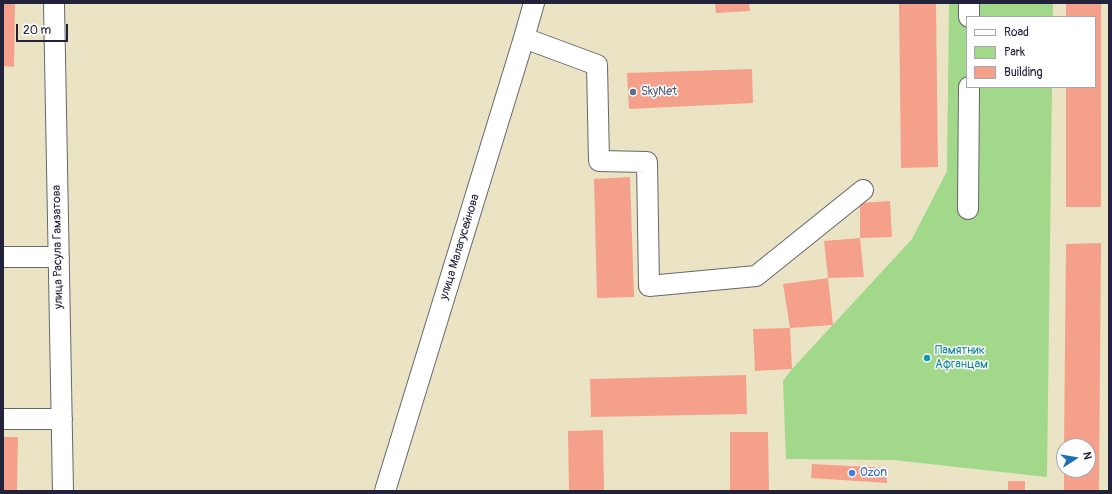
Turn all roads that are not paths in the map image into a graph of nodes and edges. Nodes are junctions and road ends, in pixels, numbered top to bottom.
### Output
1 (54, 3) edge
2 (534, 3) edge
3 (969, 3) edge
4 (969, 16) edge
5 (524, 38) junction
6 (969, 88) edge
7 (863, 190) dead end
8 (968, 208) dead end
9 (3, 257) edge
10 (59, 257) junction
11 (3, 419) edge
12 (62, 419) junction
13 (63, 491) edge
14 (385, 491) edge

1 - 10 street, улица Расула Гамзатова
2 - 5 street, улица Малагусейнова
3 - 4 street
5 - 7 street
5 - 14 street, улица Малагусейнова
6 - 8 street
9 - 10 street
10 - 12 street, улица Расула Гамзатова
11 - 12 street
12 - 13 street, улица Расула Гамзатова

